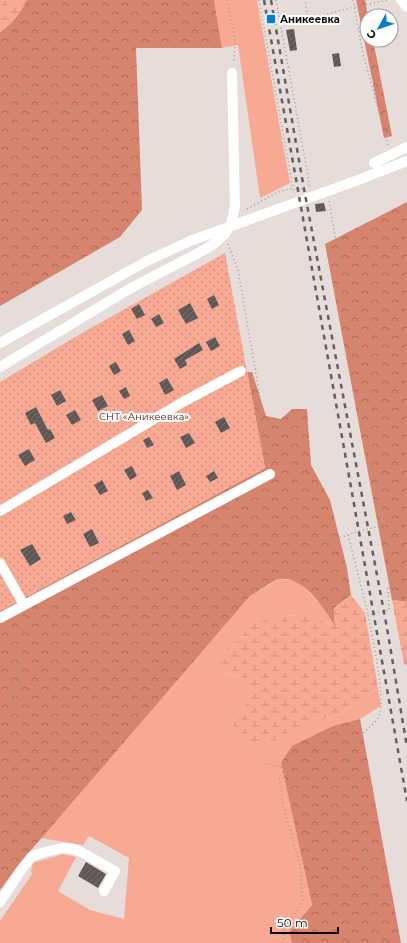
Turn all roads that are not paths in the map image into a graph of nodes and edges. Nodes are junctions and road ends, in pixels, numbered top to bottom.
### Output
1 (400, 0) edge
2 (407, 7) edge
3 (232, 73) road end
4 (407, 148) edge
5 (407, 161) edge
6 (374, 163) dead end
7 (0, 343) edge
8 (0, 367) edge
9 (241, 371) dead end
10 (270, 474) road end
11 (0, 511) edge
12 (0, 563) edge
13 (24, 605) junction
14 (0, 618) edge
15 (104, 891) dead end
16 (0, 902) edge

1 - 2 street
3 - 8 street
4 - 6 street
5 - 7 street
9 - 11 street
10 - 13 street
12 - 13 street
13 - 14 street
15 - 16 street

